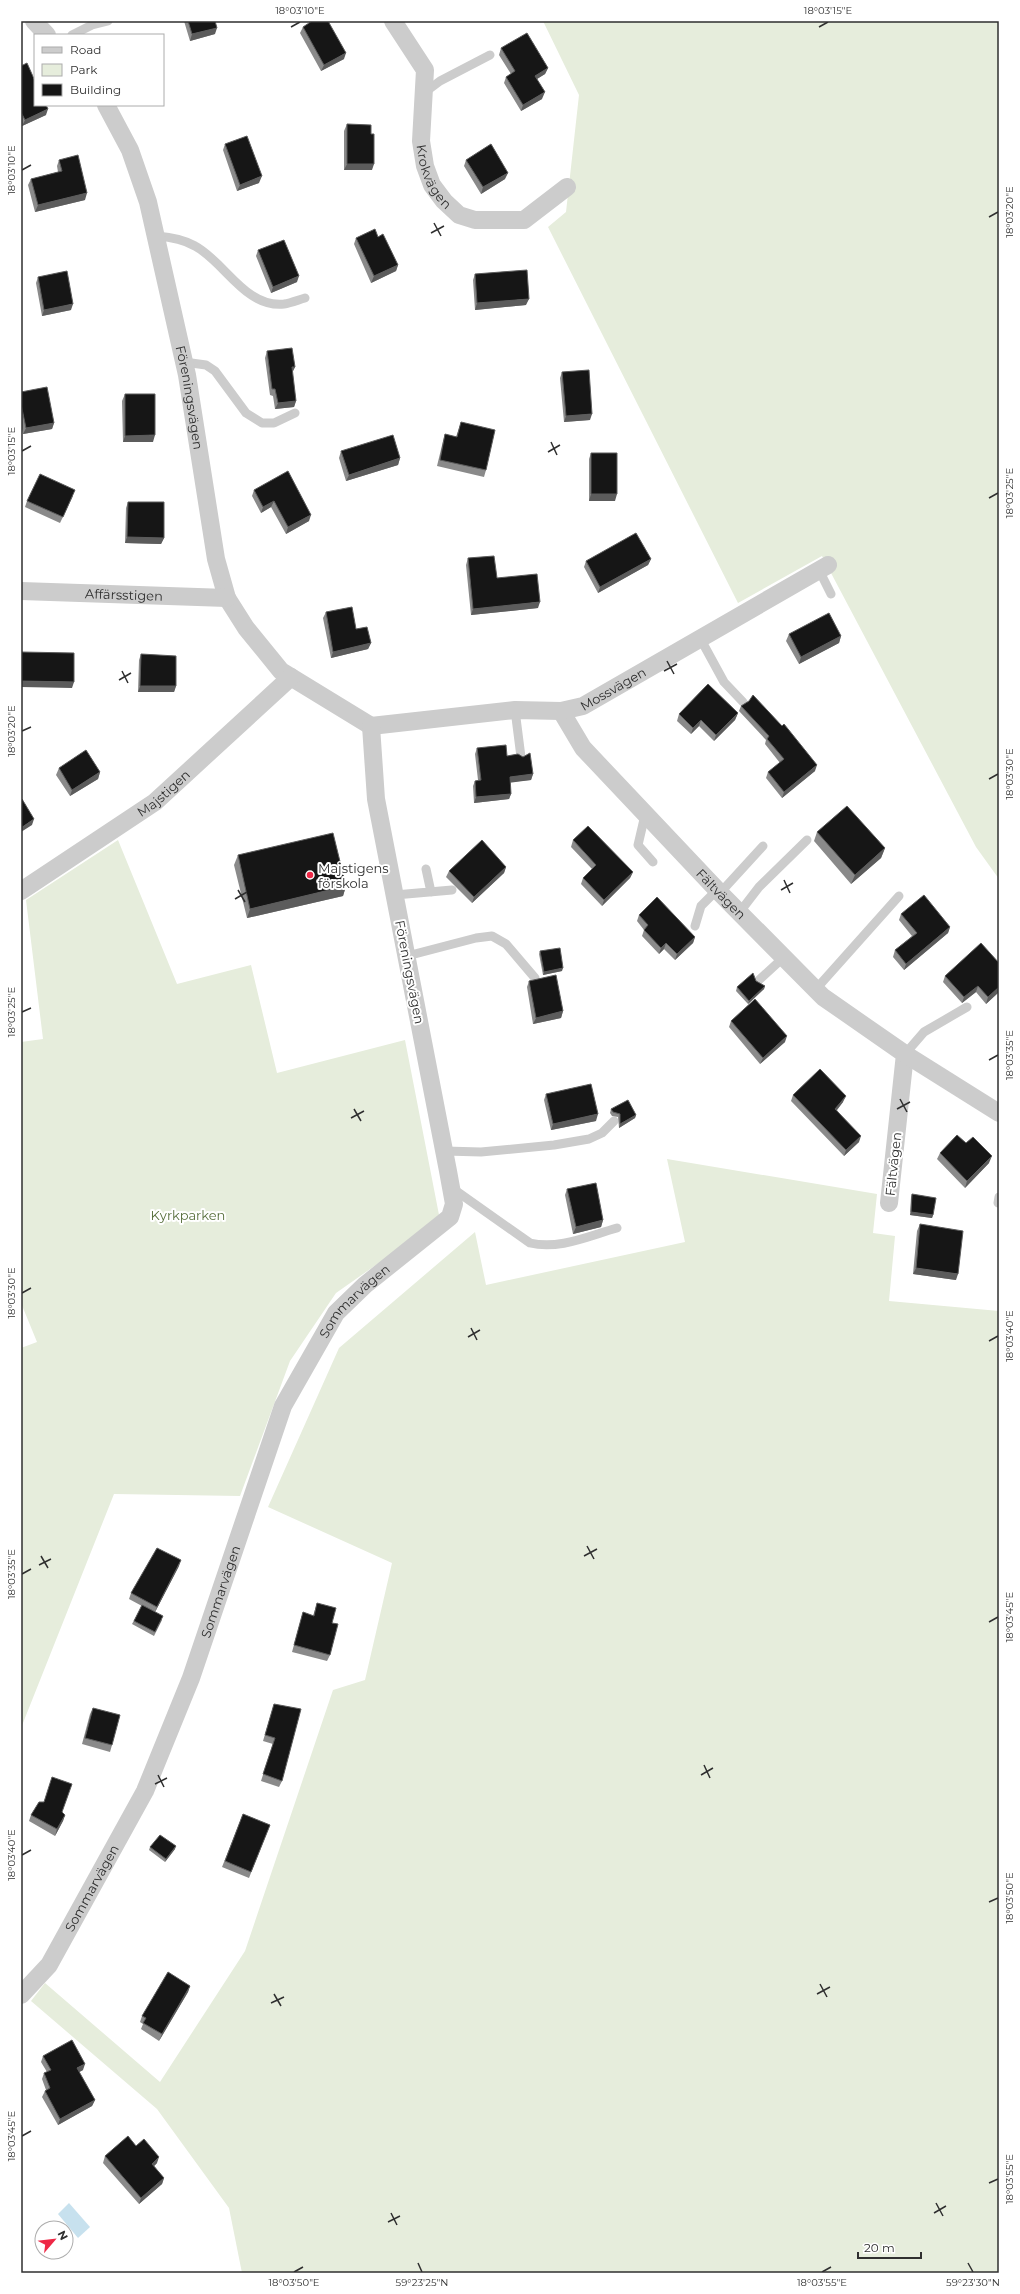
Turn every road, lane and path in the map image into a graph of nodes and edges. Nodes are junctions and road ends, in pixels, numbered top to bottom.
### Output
1 (34, 21) edge
2 (108, 21) edge
3 (393, 21) edge
4 (21, 28) edge
5 (46, 34) edge
6 (74, 34) edge
7 (490, 55) dead end
8 (424, 93) junction
9 (107, 106) edge
10 (567, 187) dead end
11 (157, 236) junction
12 (305, 298) dead end
13 (184, 362) junction
14 (295, 414) dead end
15 (823, 568) joint
16 (21, 592) edge
17 (831, 594) dead end
18 (227, 598) junction
19 (700, 638) junction
20 (291, 677) junction
21 (743, 702) dead end
22 (516, 710) junction
23 (561, 711) junction
24 (371, 726) junction
25 (521, 757) edge
26 (645, 815) junction
27 (807, 840) dead end
28 (763, 846) dead end
29 (653, 862) dead end
30 (426, 869) dead end
31 (452, 890) dead end
32 (21, 891) edge
33 (431, 892) junction
34 (718, 892) junction
35 (395, 895) junction
36 (899, 896) dead end
37 (739, 913) junction
38 (695, 926) dead end
39 (407, 956) junction
40 (783, 958) junction
41 (534, 978) edge
42 (759, 980) dead end
43 (816, 989) junction
44 (967, 1007) edge
45 (905, 1054) junction
46 (999, 1113) edge
47 (614, 1121) dead end
48 (445, 1152) junction
49 (451, 1187) junction
50 (889, 1203) dead end
51 (450, 1217) joint
52 (617, 1228) dead end
53 (21, 1995) edge

1 - 4 street
1 - 5 street
2 - 6 lane
3 - 8 street, Krokvägen
7 - 8 lane
8 - 10 street, Krokvägen
9 - 11 street, Föreningsvägen
11 - 12 lane
11 - 13 street, Föreningsvägen
13 - 14 lane
13 - 18 street, Föreningsvägen
15 - 17 lane
15 - 19 street, Mossvägen
16 - 18 street, Affärsstigen
18 - 20 street, Föreningsvägen
19 - 21 lane
19 - 23 street, Mossvägen
20 - 24 street, Föreningsvägen
20 - 32 street, Majstigen
22 - 23 street, Mossvägen
22 - 24 street, Mossvägen
22 - 25 lane
23 - 26 street, Fältvägen
24 - 35 street, Föreningsvägen
26 - 29 lane
26 - 34 street, Fältvägen
27 - 37 lane
28 - 34 lane
30 - 33 lane
31 - 33 lane
33 - 35 lane
34 - 37 street, Fältvägen
34 - 38 lane
35 - 39 street, Föreningsvägen
36 - 43 lane
37 - 40 street, Fältvägen
39 - 41 lane
39 - 48 street, Föreningsvägen
40 - 42 lane
40 - 43 street, Fältvägen
43 - 45 street, Fältvägen
44 - 45 lane
45 - 46 street, Fältvägen
45 - 50 street, Fältvägen
47 - 48 lane
48 - 49 street, Föreningsvägen
49 - 51 street, Föreningsvägen
49 - 52 lane
51 - 53 street, Sommarvägen

